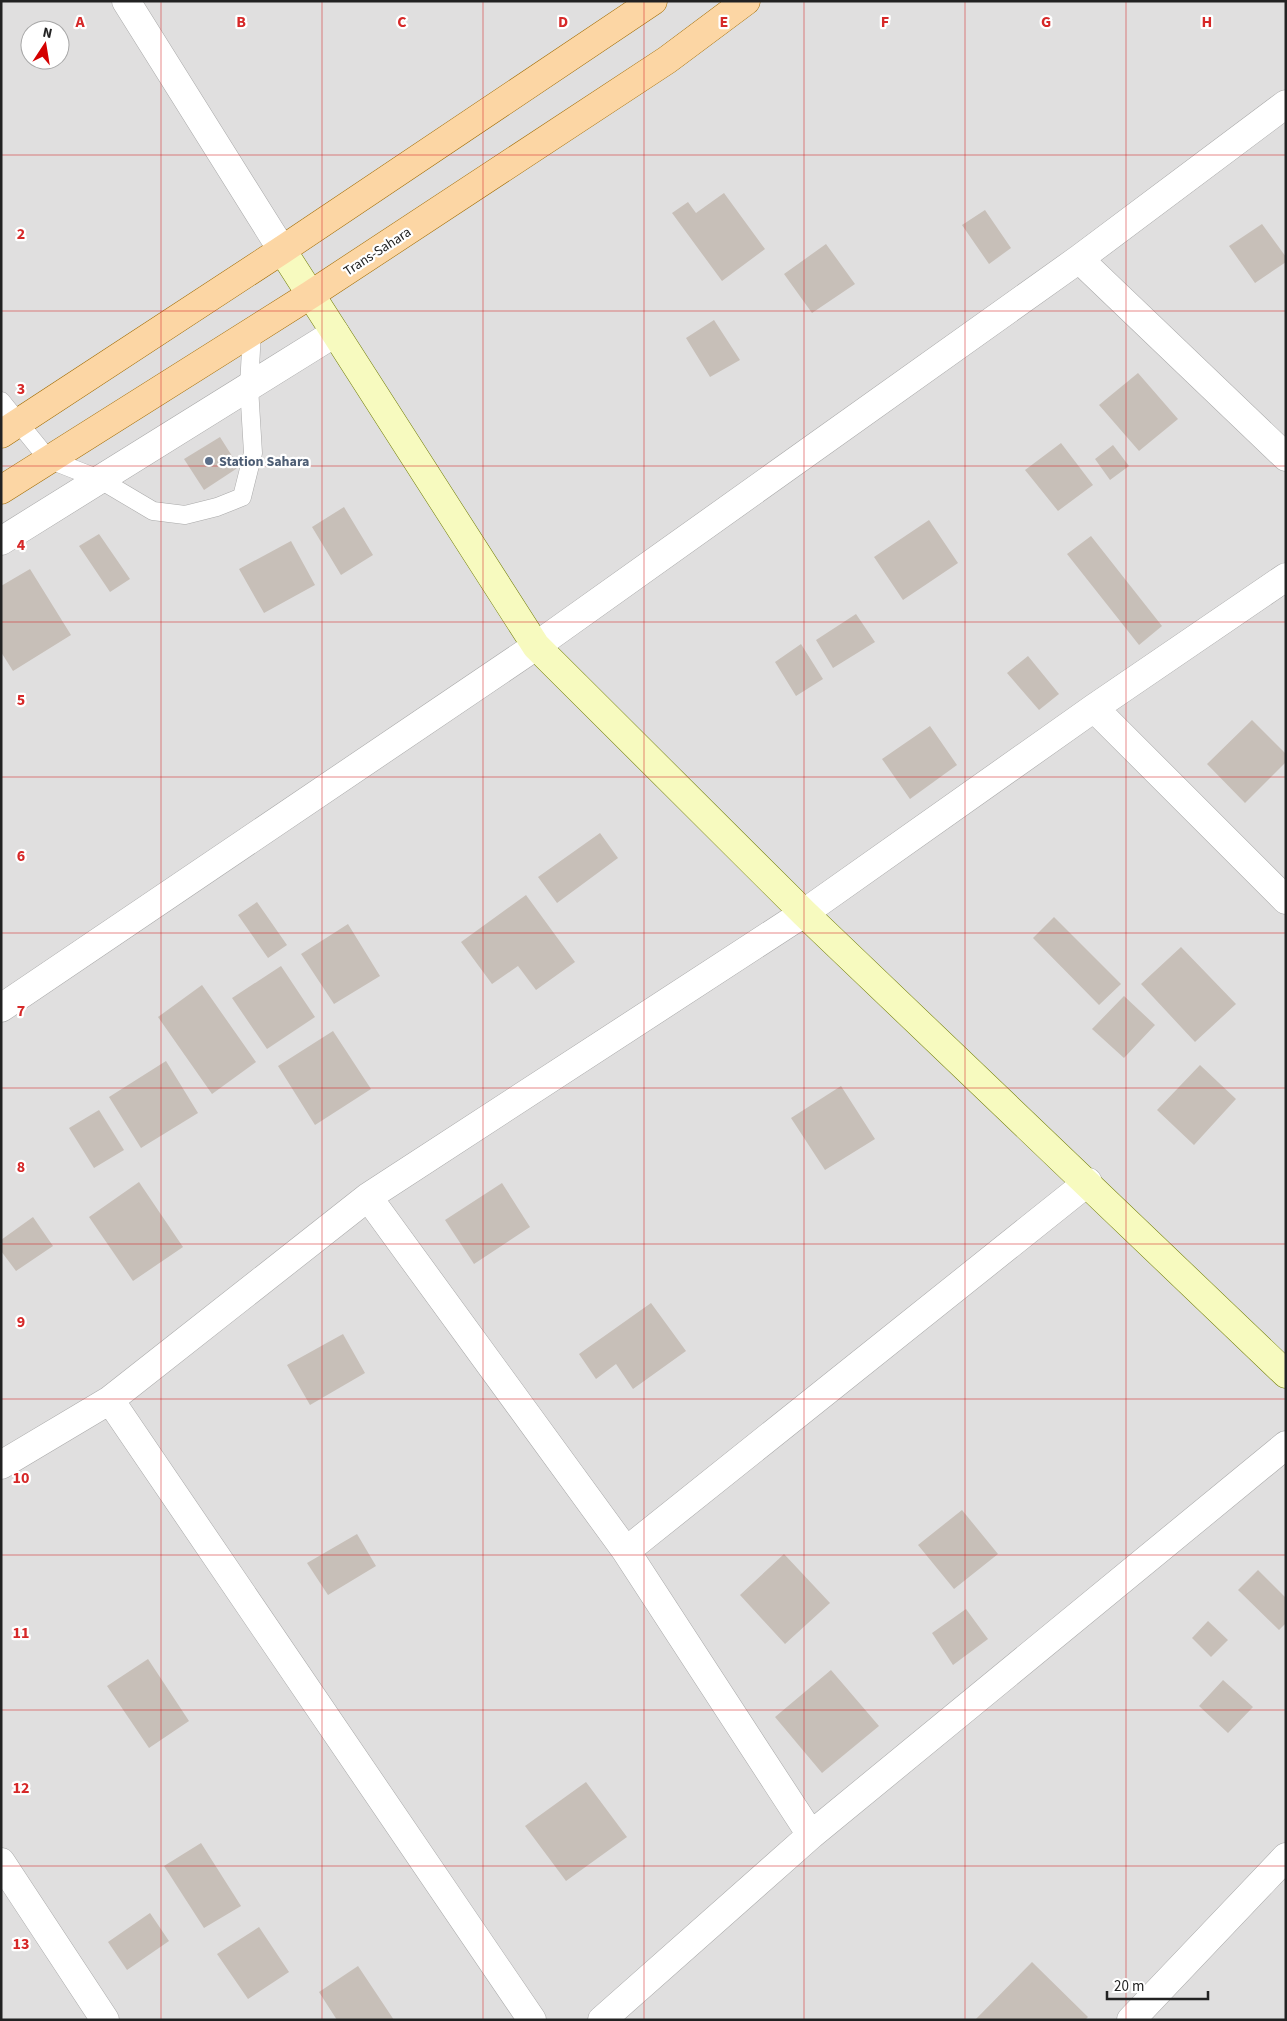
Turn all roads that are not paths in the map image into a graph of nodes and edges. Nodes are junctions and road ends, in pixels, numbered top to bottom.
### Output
1 (126, 1) edge
2 (653, 1) edge
3 (746, 1) edge
4 (1286, 104) edge
5 (282, 250) junction
6 (1079, 259) junction
7 (310, 295) junction
8 (252, 331) junction
9 (335, 333) junction
10 (248, 387) junction
11 (1, 401) edge
12 (9, 429) edge
13 (1286, 457) edge
14 (48, 459) junction
15 (99, 479) junction
16 (1, 490) edge
17 (1, 541) edge
18 (1286, 577) edge
19 (536, 646) junction
20 (1094, 708) junction
21 (1286, 900) edge
22 (804, 913) junction
23 (1, 1008) edge
24 (1088, 1182) junction
25 (368, 1196) junction
26 (1286, 1374) edge
27 (110, 1400) junction
28 (1286, 1445) edge
29 (1, 1465) edge
30 (626, 1551) junction
31 (811, 1835) junction
32 (1286, 1857) edge
33 (1, 1862) edge
34 (105, 2020) edge
35 (532, 2020) edge
36 (602, 2020) edge
37 (1131, 2020) edge

1 - 5 street
2 - 5 main road
3 - 7 main road, Trans-Sahara
4 - 6 street
5 - 7 street
5 - 12 main road
6 - 13 street
6 - 19 street
7 - 8 main road, Trans-Sahara
7 - 9 street
8 - 10 lane
8 - 14 main road, Trans-Sahara
9 - 10 street
9 - 19 street
10 - 15 street
10 - 15 lane
11 - 12 lane
12 - 14 lane
14 - 15 lane
14 - 16 main road, Trans-Sahara
15 - 17 street
18 - 20 street
19 - 22 street
19 - 23 street
20 - 21 street
20 - 22 street
22 - 24 street
22 - 25 street
24 - 26 street
24 - 30 street
25 - 27 street
25 - 30 street
27 - 29 street
27 - 35 street
28 - 31 street
30 - 31 street
31 - 36 street
32 - 37 street
33 - 34 street

